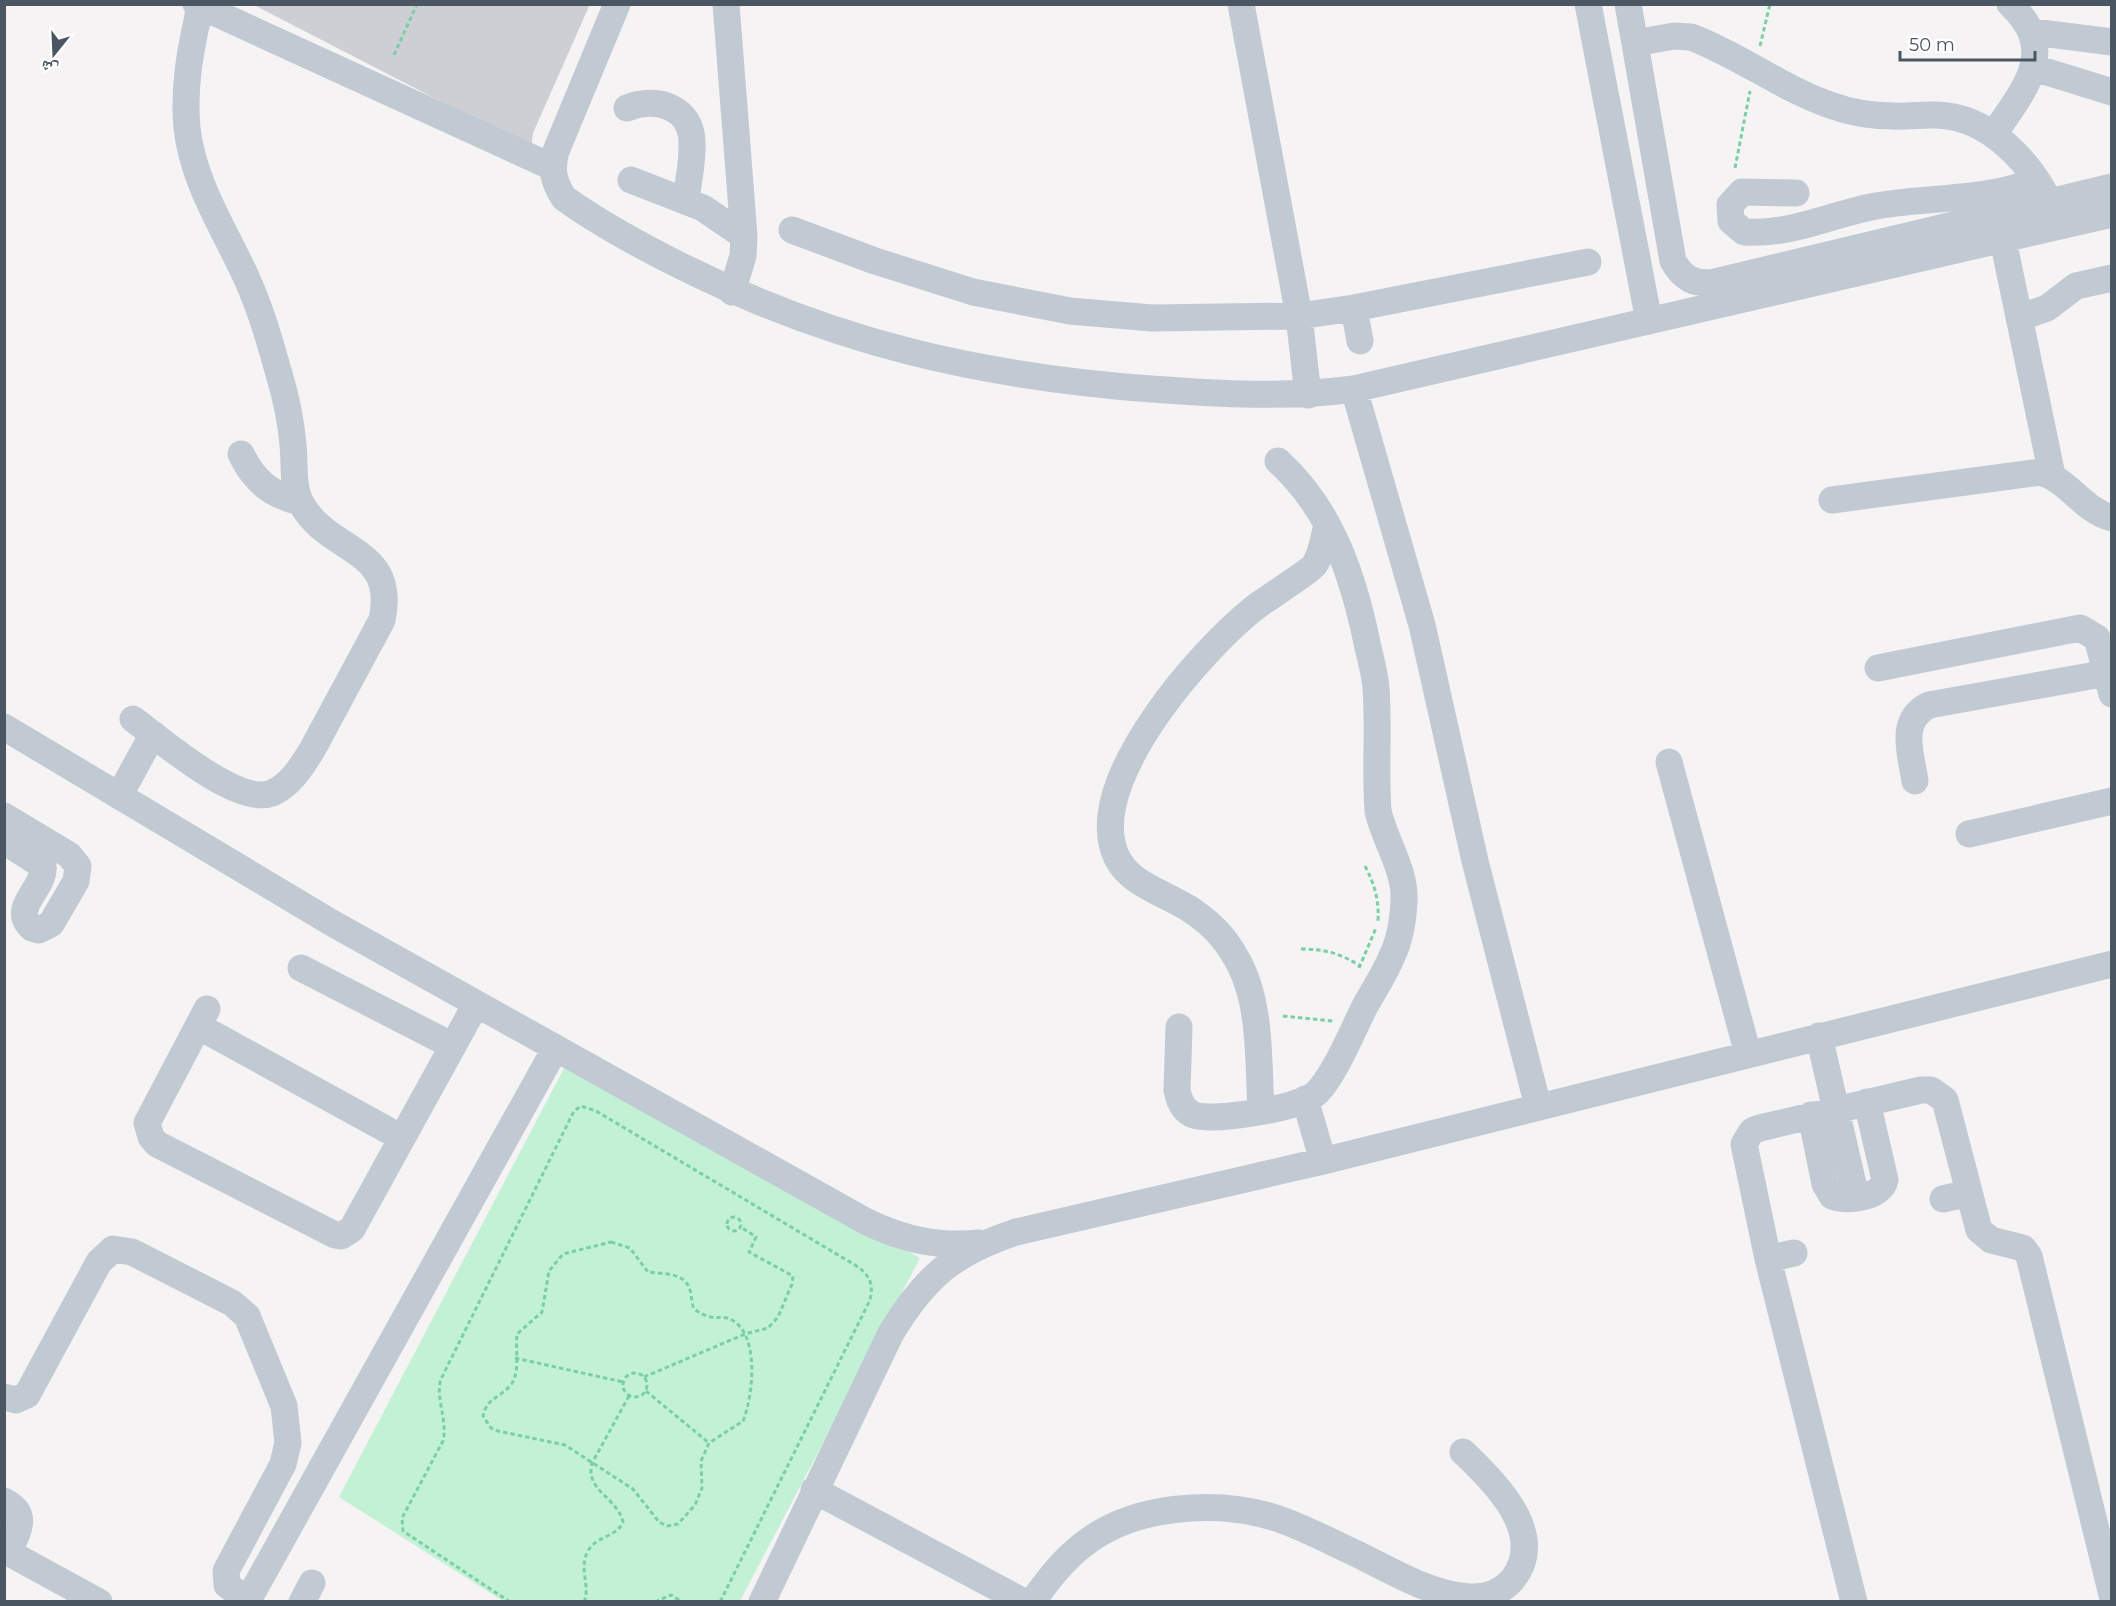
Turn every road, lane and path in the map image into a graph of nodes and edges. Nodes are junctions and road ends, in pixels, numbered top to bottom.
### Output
1 (417, 4) edge
2 (617, 4) edge
3 (726, 4) edge
4 (1241, 4) edge
5 (1588, 4) edge
6 (1628, 4) edge
7 (2010, 4) edge
8 (198, 6) edge
9 (2033, 32) junction
10 (2112, 42) edge
11 (1635, 43) junction
12 (394, 55) dead end
13 (2034, 68) junction
14 (2112, 92) edge
15 (627, 108) dead end
16 (1994, 134) junction
17 (552, 167) junction
18 (631, 180) dead end
19 (2112, 187) edge
20 (2042, 191) junction
21 (1796, 193) dead end
22 (686, 200) junction
23 (2112, 214) edge
24 (2058, 227) junction
25 (792, 230) dead end
26 (744, 236) junction
27 (2003, 240) junction
28 (1588, 262) dead end
29 (2112, 278) edge
30 (732, 292) junction
31 (1354, 308) junction
32 (1299, 316) junction
33 (2019, 318) junction
34 (1649, 321) junction
35 (1360, 341) dead end
36 (1354, 389) junction
37 (1308, 395) junction
38 (241, 454) dead end
39 (1278, 461) dead end
40 (2052, 475) junction
41 (1832, 500) dead end
42 (300, 502) junction
43 (2112, 518) edge
44 (1327, 524) junction
45 (1315, 565) junction
46 (1350, 573) junction
47 (1878, 668) dead end
48 (2109, 684) edge
49 (4, 727) edge
50 (1668, 762) dead end
51 (1915, 781) dead end
52 (119, 796) junction
53 (2112, 801) edge
54 (4, 816) edge
55 (1969, 834) dead end
56 (4, 841) edge
57 (1365, 866) dead end
58 (1301, 949) dead end
59 (2112, 964) edge
60 (1360, 966) junction
61 (302, 968) dead end
62 (1356, 976) dead end
63 (476, 1004) junction
64 (1283, 1016) dead end
65 (1340, 1018) dead end
66 (1179, 1027) dead end
67 (1819, 1036) junction
68 (453, 1046) junction
69 (555, 1049) junction
70 (1748, 1054) junction
71 (1305, 1099) junction
72 (1867, 1102) junction
73 (1538, 1106) junction
74 (1261, 1111) junction
75 (1824, 1112) junction
76 (402, 1138) junction
77 (1323, 1161) junction
78 (741, 1227) junction
79 (986, 1242) junction
80 (1794, 1253) dead end
81 (1768, 1258) junction
82 (745, 1334) junction
83 (515, 1358) junction
84 (644, 1377) junction
85 (623, 1382) junction
86 (646, 1391) junction
87 (629, 1396) junction
88 (4, 1397) edge
89 (709, 1443) junction
90 (1463, 1452) dead end
91 (592, 1463) junction
92 (814, 1490) junction
93 (4, 1501) edge
94 (6, 1551) edge
95 (2112, 1595) edge
96 (247, 1601) edge
97 (99, 1602) edge
98 (510, 1602) edge
99 (584, 1602) edge
100 (655, 1602) edge
101 (682, 1602) edge
102 (720, 1602) edge
103 (762, 1602) edge
104 (1024, 1602) edge
105 (1032, 1602) edge
106 (1854, 1602) edge

1 - 12 path
2 - 17 street
3 - 26 street
4 - 32 street
5 - 34 street
6 - 11 street
7 - 9 street
8 - 17 street
8 - 42 street
9 - 10 street
9 - 13 street
11 - 16 street
11 - 20 street
13 - 14 street
13 - 16 street
15 - 22 street
16 - 20 street
17 - 30 street
18 - 22 street
19 - 20 street
20 - 21 street
20 - 24 street
22 - 26 street
23 - 24 street
24 - 27 street
25 - 32 street
26 - 30 street
27 - 33 street
27 - 34 street
28 - 31 street
29 - 33 street
30 - 37 street
31 - 32 street
31 - 35 street
32 - 37 street
33 - 40 street
34 - 36 street
36 - 37 street
36 - 73 street
38 - 42 street
39 - 44 street
40 - 41 street
40 - 43 street
42 - 52 street
44 - 45 street
44 - 46 street
45 - 46 street
45 - 74 street
46 - 71 street
47 - 48 street
48 - 51 street
49 - 52 street
50 - 70 street
52 - 63 street
53 - 55 street
54 - 56 street
57 - 60 path
58 - 60 path
59 - 67 street
60 - 62 path
61 - 68 street
63 - 68 street
63 - 69 street
64 - 65 path
66 - 74 street
67 - 70 street
67 - 75 street
68 - 76 street
69 - 79 street
69 - 96 street
70 - 73 street
71 - 74 street
71 - 77 street
72 - 75 street
72 - 75 street
72 - 95 street
73 - 77 street
75 - 81 street
76 - 76 street
77 - 79 street
78 - 78 path
78 - 82 path
79 - 92 street
80 - 81 street
81 - 106 street
82 - 83 path
82 - 84 path
82 - 89 path
83 - 85 path
83 - 91 path
84 - 85 path
84 - 86 path
85 - 87 path
86 - 87 path
86 - 89 path
87 - 91 path
88 - 96 street
89 - 91 path
90 - 105 street
91 - 99 path
92 - 103 street
92 - 104 street
93 - 94 street
94 - 97 street
98 - 102 path
100 - 101 path

